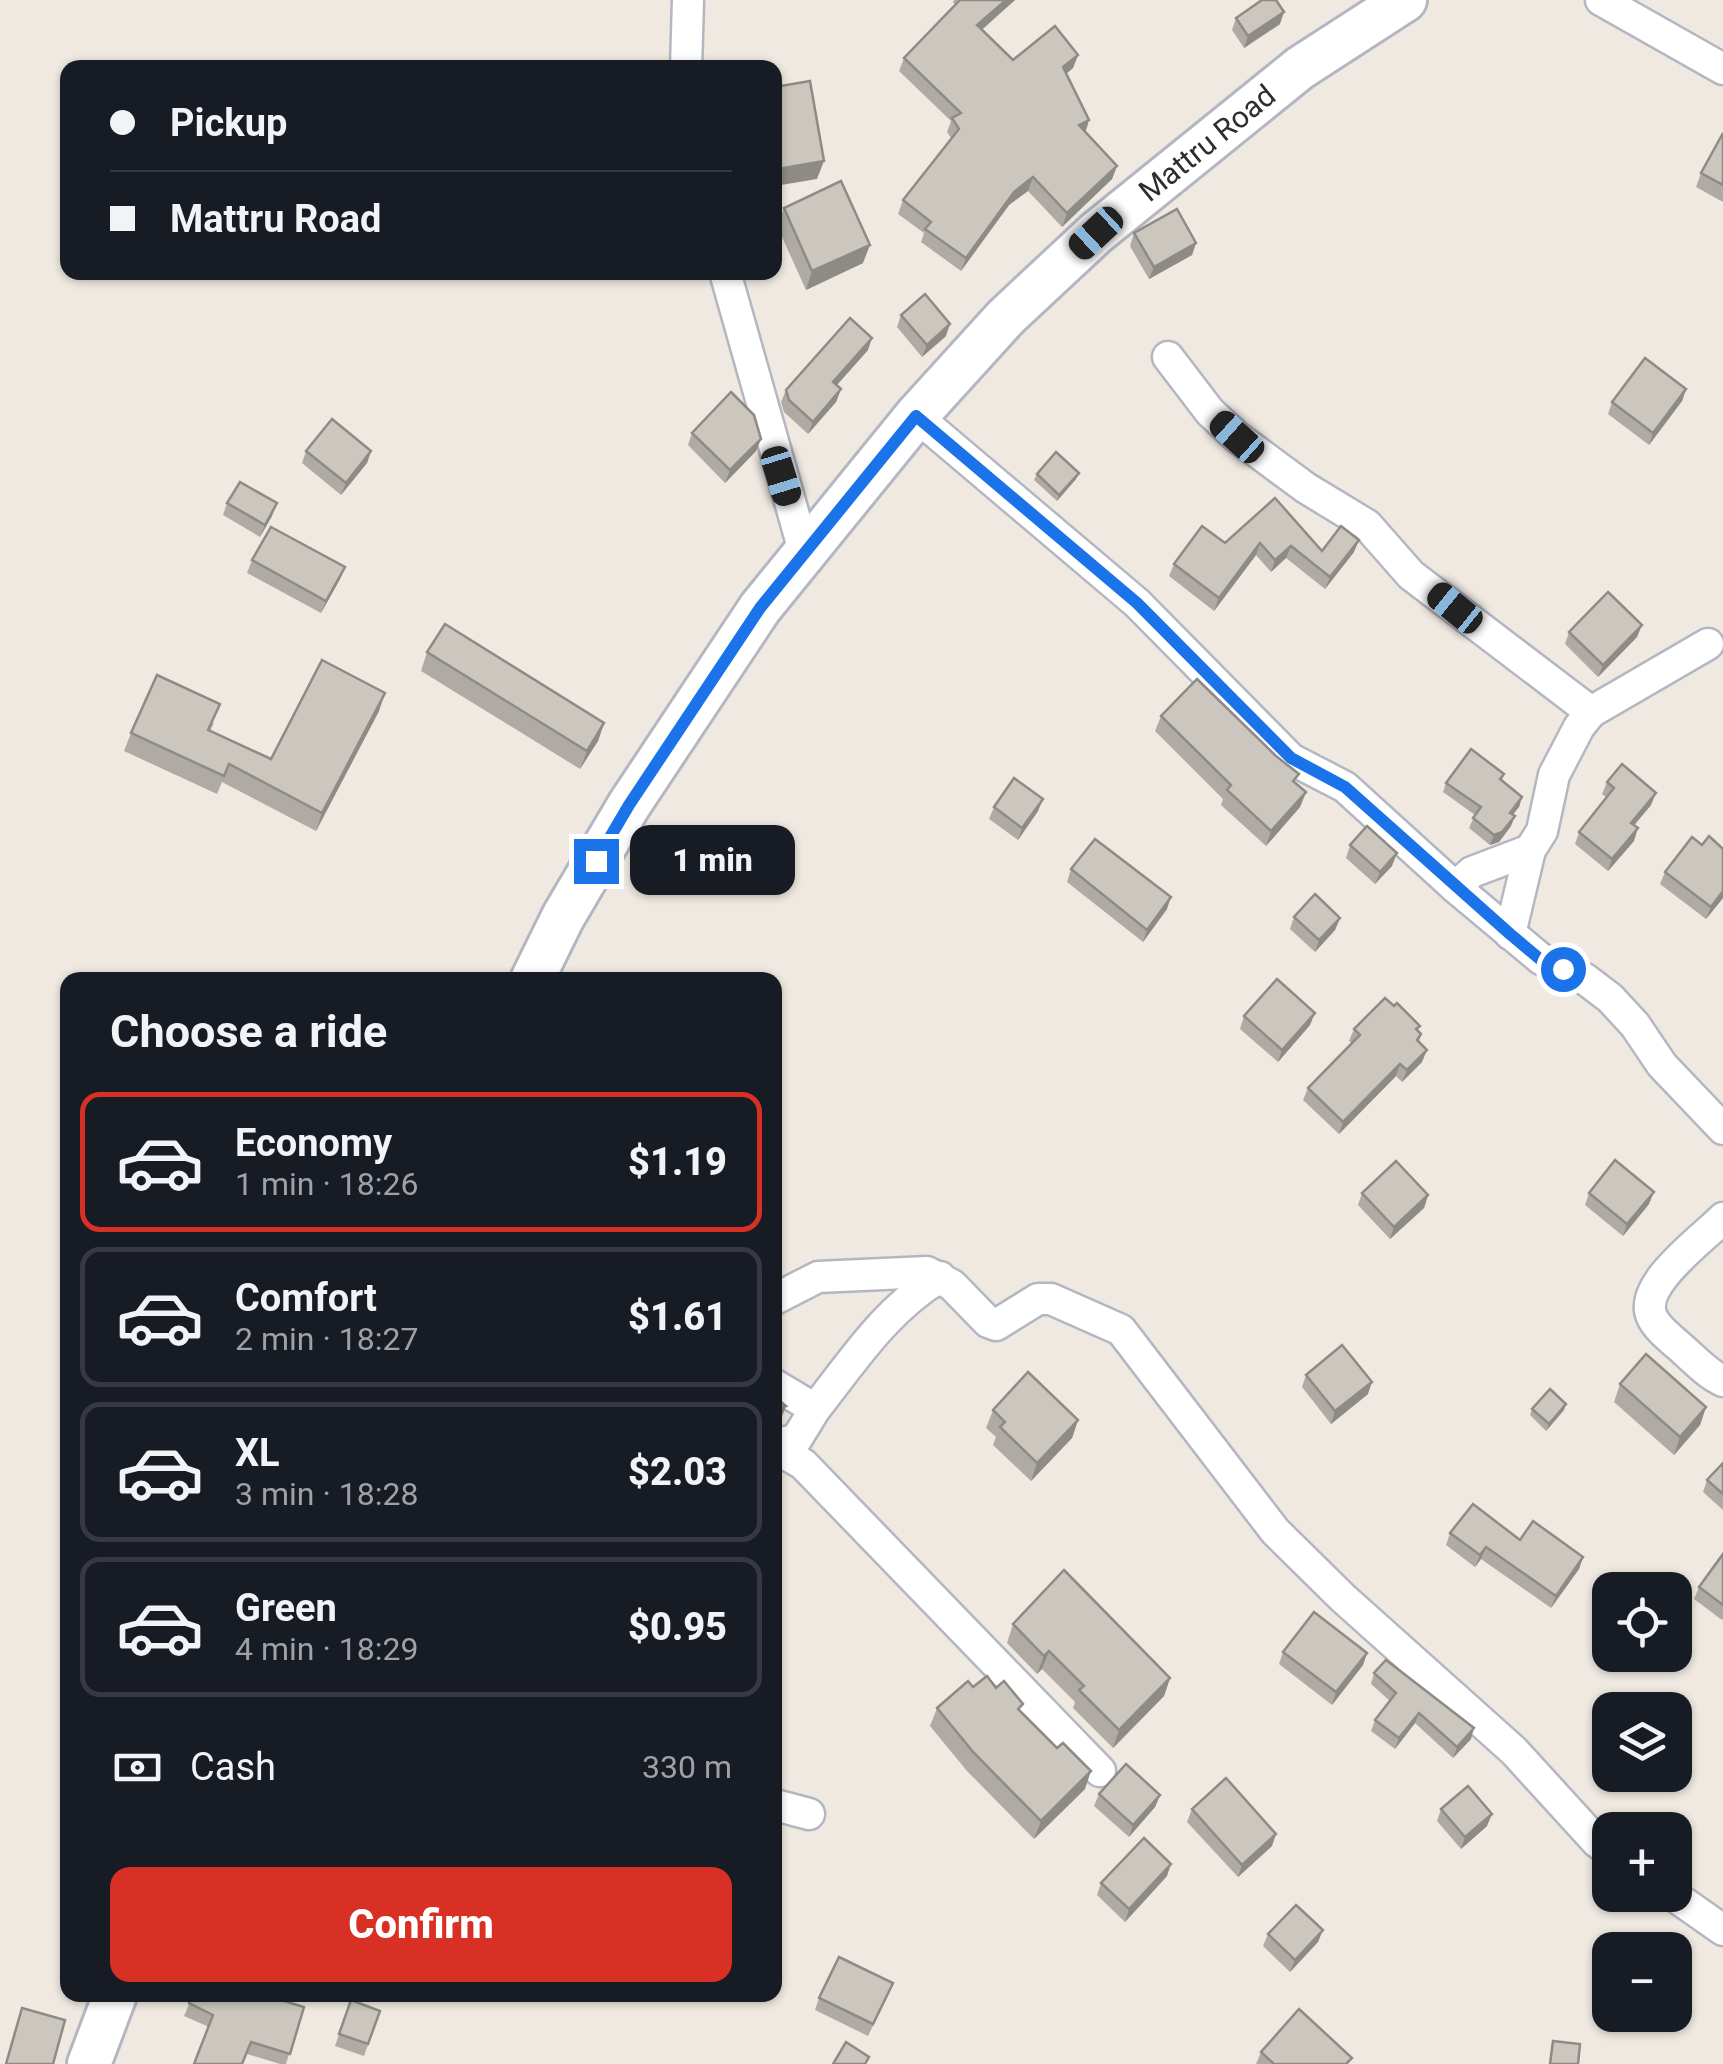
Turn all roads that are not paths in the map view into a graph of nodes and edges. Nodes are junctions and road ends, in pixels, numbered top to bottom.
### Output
1 (688, 0) edge
2 (1602, 0) edge
3 (1402, 1) edge
4 (686, 60) edge
5 (1723, 69) edge
6 (728, 280) edge
7 (1168, 357) dead end
8 (916, 416) junction
9 (804, 551) junction
10 (1708, 644) dead end
11 (1591, 712) junction
12 (1530, 850) junction
13 (1454, 888) junction
14 (1510, 934) junction
15 (536, 972) edge
16 (1723, 1129) edge
17 (1723, 1218) edge
18 (940, 1277) junction
19 (782, 1296) edge
20 (1723, 1381) edge
21 (782, 1389) edge
22 (814, 1409) junction
23 (782, 1444) edge
24 (782, 1450) edge
25 (1100, 1771) dead end
26 (782, 1807) edge
27 (809, 1814) dead end
28 (1592, 1837) edge
29 (1692, 1908) edge
30 (1723, 1930) edge
31 (112, 2002) edge
32 (89, 2064) edge

1 - 4 street
2 - 5 street
3 - 8 main road, Mattru Road
6 - 9 street
7 - 11 street
8 - 9 main road, Mattru Road
8 - 13 street
9 - 15 main road, Mattru Road
10 - 11 street
11 - 12 street
12 - 13 street
12 - 14 street
13 - 14 street
14 - 16 street
17 - 20 street
18 - 19 street
18 - 22 street
18 - 28 street
21 - 22 street
22 - 23 street
24 - 25 street
26 - 27 street
29 - 30 street
31 - 32 main road

